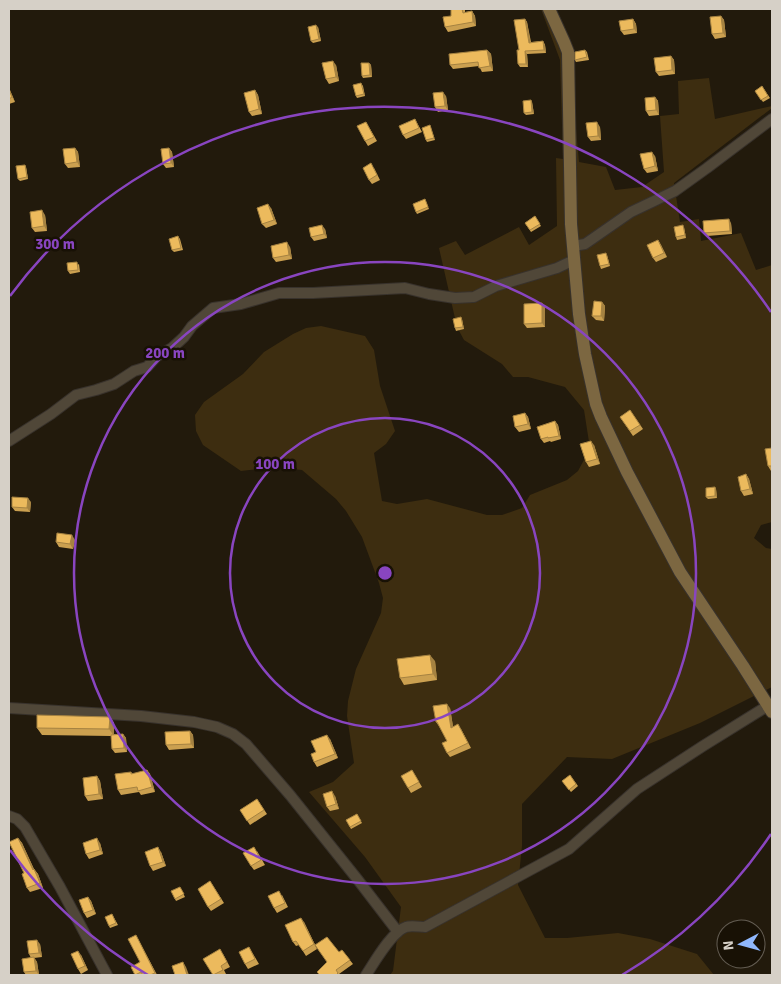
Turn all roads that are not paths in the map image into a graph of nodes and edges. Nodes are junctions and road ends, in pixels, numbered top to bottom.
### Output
1 (549, 9) edge
2 (772, 119) edge
3 (573, 246) junction
4 (574, 260) junction
5 (9, 441) edge
6 (9, 708) edge
7 (771, 708) edge
8 (9, 816) edge
9 (398, 932) junction
10 (107, 975) edge
11 (366, 975) edge

1 - 3 street
2 - 3 street
3 - 4 street
4 - 5 street
4 - 7 street
6 - 9 street
7 - 9 street
8 - 10 street
9 - 11 street

